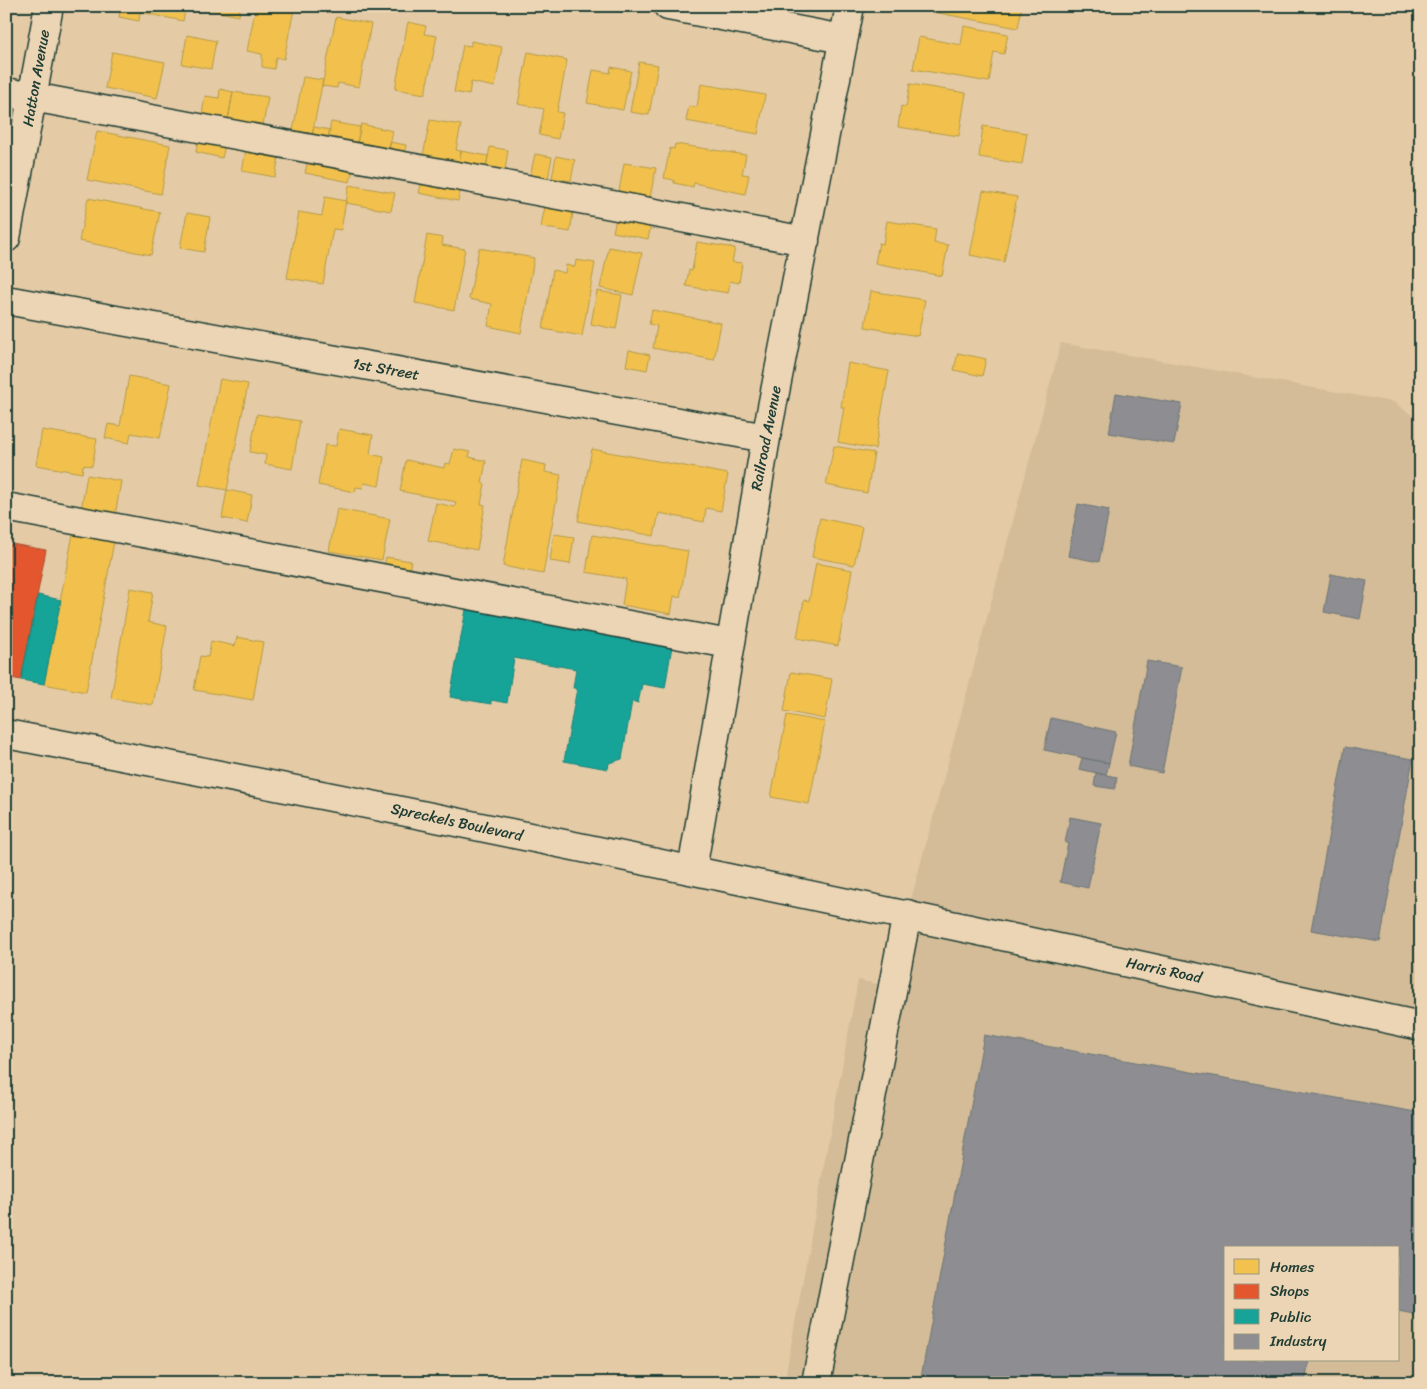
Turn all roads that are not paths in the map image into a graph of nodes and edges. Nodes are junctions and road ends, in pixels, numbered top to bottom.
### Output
1 (49, 6) edge
2 (668, 6) edge
3 (850, 6) edge
4 (843, 39) junction
5 (19, 95) edge
6 (6, 238) edge
7 (805, 241) junction
8 (6, 300) edge
9 (766, 438) junction
10 (6, 507) edge
11 (729, 644) junction
12 (6, 734) edge
13 (692, 870) junction
14 (906, 914) junction
15 (1421, 1026) edge
16 (816, 1383) edge

1 - 5 street, Hatton Avenue
2 - 4 street
3 - 4 street, Railroad Avenue
4 - 7 street, Railroad Avenue
5 - 6 street, Hatton Avenue
5 - 7 street
7 - 9 street, Railroad Avenue
8 - 9 street, 1st Street
9 - 11 street, Railroad Avenue
10 - 11 street
11 - 13 street, Railroad Avenue
12 - 13 street, Spreckels Boulevard
13 - 14 street, Spreckels Boulevard
14 - 15 street, Harris Road
14 - 16 street

